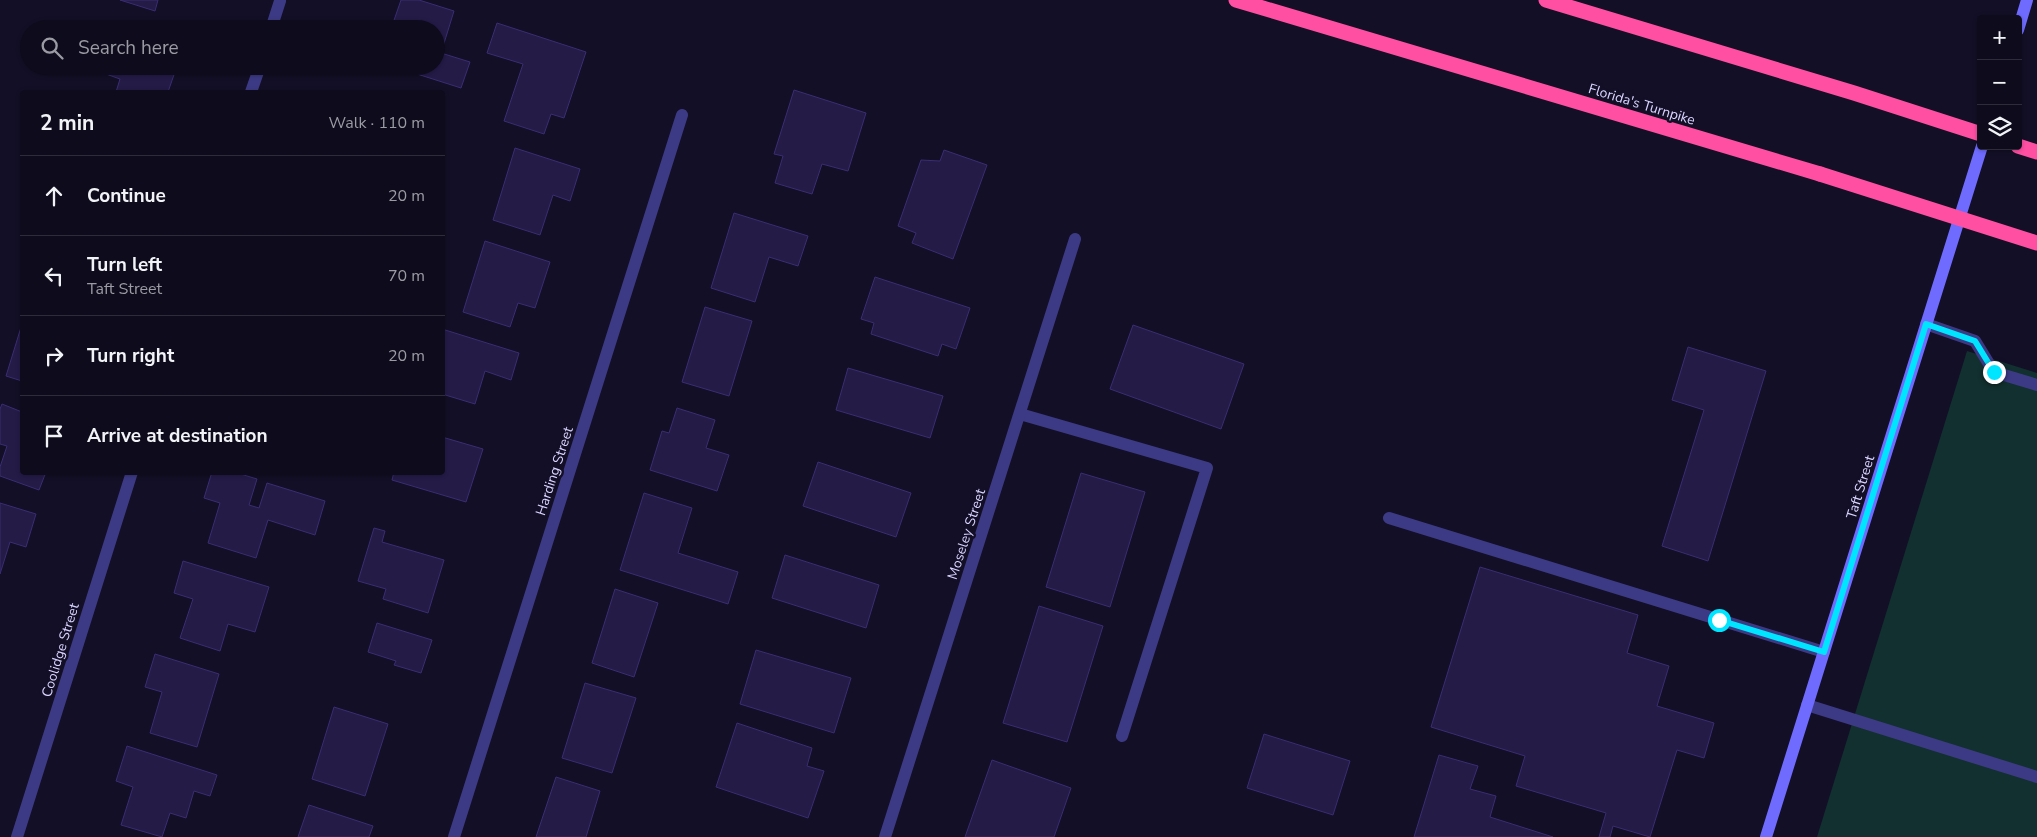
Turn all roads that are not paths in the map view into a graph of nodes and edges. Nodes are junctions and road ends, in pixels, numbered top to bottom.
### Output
1 (1236, 0) edge
2 (1546, 0) edge
3 (2027, 0) edge
4 (280, 1) edge
5 (2037, 4) edge
6 (2022, 17) edge
7 (275, 20) edge
8 (257, 75) edge
9 (252, 90) edge
10 (682, 115) dead end
11 (1977, 133) edge
12 (2022, 147) edge
13 (1981, 150) edge
14 (2037, 152) edge
15 (1075, 239) dead end
16 (2037, 242) edge
17 (1926, 324) junction
18 (2037, 385) edge
19 (1020, 414) junction
20 (131, 475) edge
21 (1389, 518) dead end
22 (1824, 652) junction
23 (1807, 705) junction
24 (1122, 736) dead end
25 (2037, 776) edge
26 (17, 837) edge
27 (454, 837) edge
28 (885, 837) edge
29 (1766, 837) edge

1 - 16 highway, Florida's Turnpike, bridge
2 - 11 highway
3 - 5 street
3 - 6 street
4 - 7 street
8 - 9 street
10 - 27 street, Harding Street
12 - 14 highway
13 - 17 street, Taft Street
15 - 19 street, Moseley Street
17 - 18 street
17 - 22 street, Taft Street
19 - 24 street
19 - 28 street, Moseley Street
20 - 26 street, Coolidge Street
21 - 22 street
22 - 23 street, Taft Street
23 - 25 street
23 - 29 street, Taft Street

